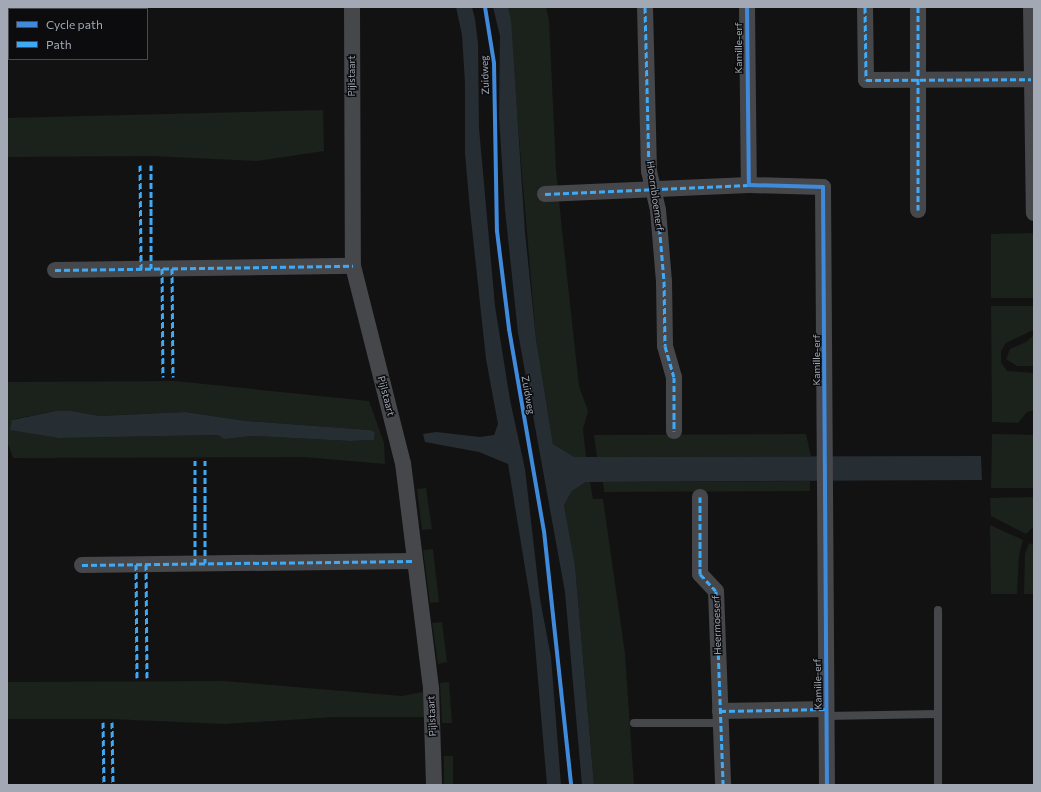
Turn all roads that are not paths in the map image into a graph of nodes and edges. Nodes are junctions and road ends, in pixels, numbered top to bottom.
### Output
1 (352, 7) edge
2 (645, 7) edge
3 (747, 7) edge
4 (865, 7) edge
5 (918, 7) edge
6 (1031, 7) edge
7 (918, 79) junction
8 (1031, 79) junction
9 (749, 185) junction
10 (653, 189) junction
11 (545, 194) dead end
12 (918, 210) dead end
13 (1034, 213) edge
14 (353, 266) junction
15 (55, 270) dead end
16 (674, 431) dead end
17 (700, 497) dead end
18 (414, 561) junction
19 (82, 565) dead end
20 (938, 610) dead end
21 (826, 713) junction
22 (937, 714) junction
23 (720, 717) junction
24 (634, 723) dead end
25 (434, 785) edge
26 (723, 785) edge
27 (827, 785) edge
28 (938, 785) edge

1 - 14 street, Pijlstaart
2 - 10 street, Hoornbloemerf
3 - 9 street, Kamille-erf
4 - 7 street
5 - 7 street
6 - 8 street
7 - 8 street
7 - 12 street
8 - 13 street
9 - 10 street, Kamille-erf
9 - 21 street, Kamille-erf
10 - 11 street, Kamille-erf
10 - 16 street, Hoornbloemerf
14 - 15 street
14 - 18 street, Pijlstaart
17 - 23 street, Heermoeserf
18 - 19 street
18 - 25 street, Pijlstaart
20 - 22 lane
21 - 22 lane
21 - 23 street
21 - 27 street, Kamille-erf
22 - 28 lane
23 - 24 lane
23 - 26 street, Heermoeserf

